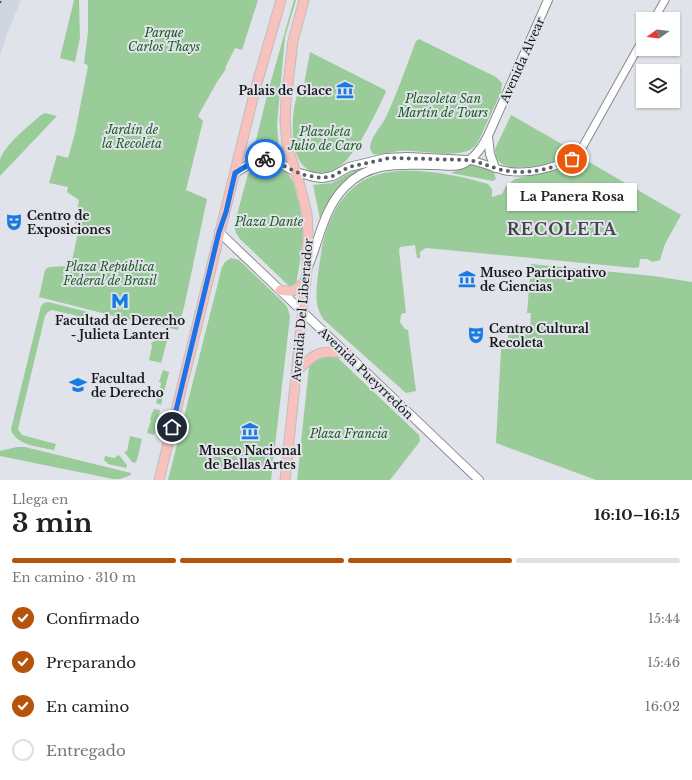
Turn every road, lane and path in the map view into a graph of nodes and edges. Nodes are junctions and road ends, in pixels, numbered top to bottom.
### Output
1 (281, 0) edge
2 (304, 0) edge
3 (548, 0) edge
4 (665, 0) edge
5 (658, 12) edge
6 (636, 51) edge
7 (488, 136) junction
8 (469, 160) junction
9 (495, 168) junction
10 (296, 172) junction
11 (235, 173) junction
12 (219, 232) junction
13 (307, 270) junction
14 (306, 280) junction
15 (280, 290) junction
16 (303, 312) junction
17 (347, 354) junction
18 (297, 371) junction
19 (159, 480) edge
20 (285, 480) edge
21 (479, 480) edge

1 - 11 main road
2 - 10 main road, Avenida Del Libertador
3 - 7 main road, Avenida Alvear
4 - 5 street
6 - 9 street
7 - 8 main road, Avenida Alvear
7 - 9 main road
8 - 9 street
8 - 10 main road
8 - 13 main road, Avenida Alvear
10 - 11 main road
10 - 13 main road, Avenida Del Libertador
11 - 12 main road
12 - 15 main road, Avenida Pueyrredón
12 - 19 main road
13 - 14 main road, Avenida Del Libertador
14 - 15 main road
14 - 16 main road, Avenida Del Libertador
15 - 16 main road, Avenida Pueyrredón
16 - 17 main road, Avenida Pueyrredón
16 - 18 main road, Avenida Del Libertador
17 - 18 main road
17 - 21 main road, Avenida Pueyrredón
18 - 20 main road, Avenida Del Libertador

